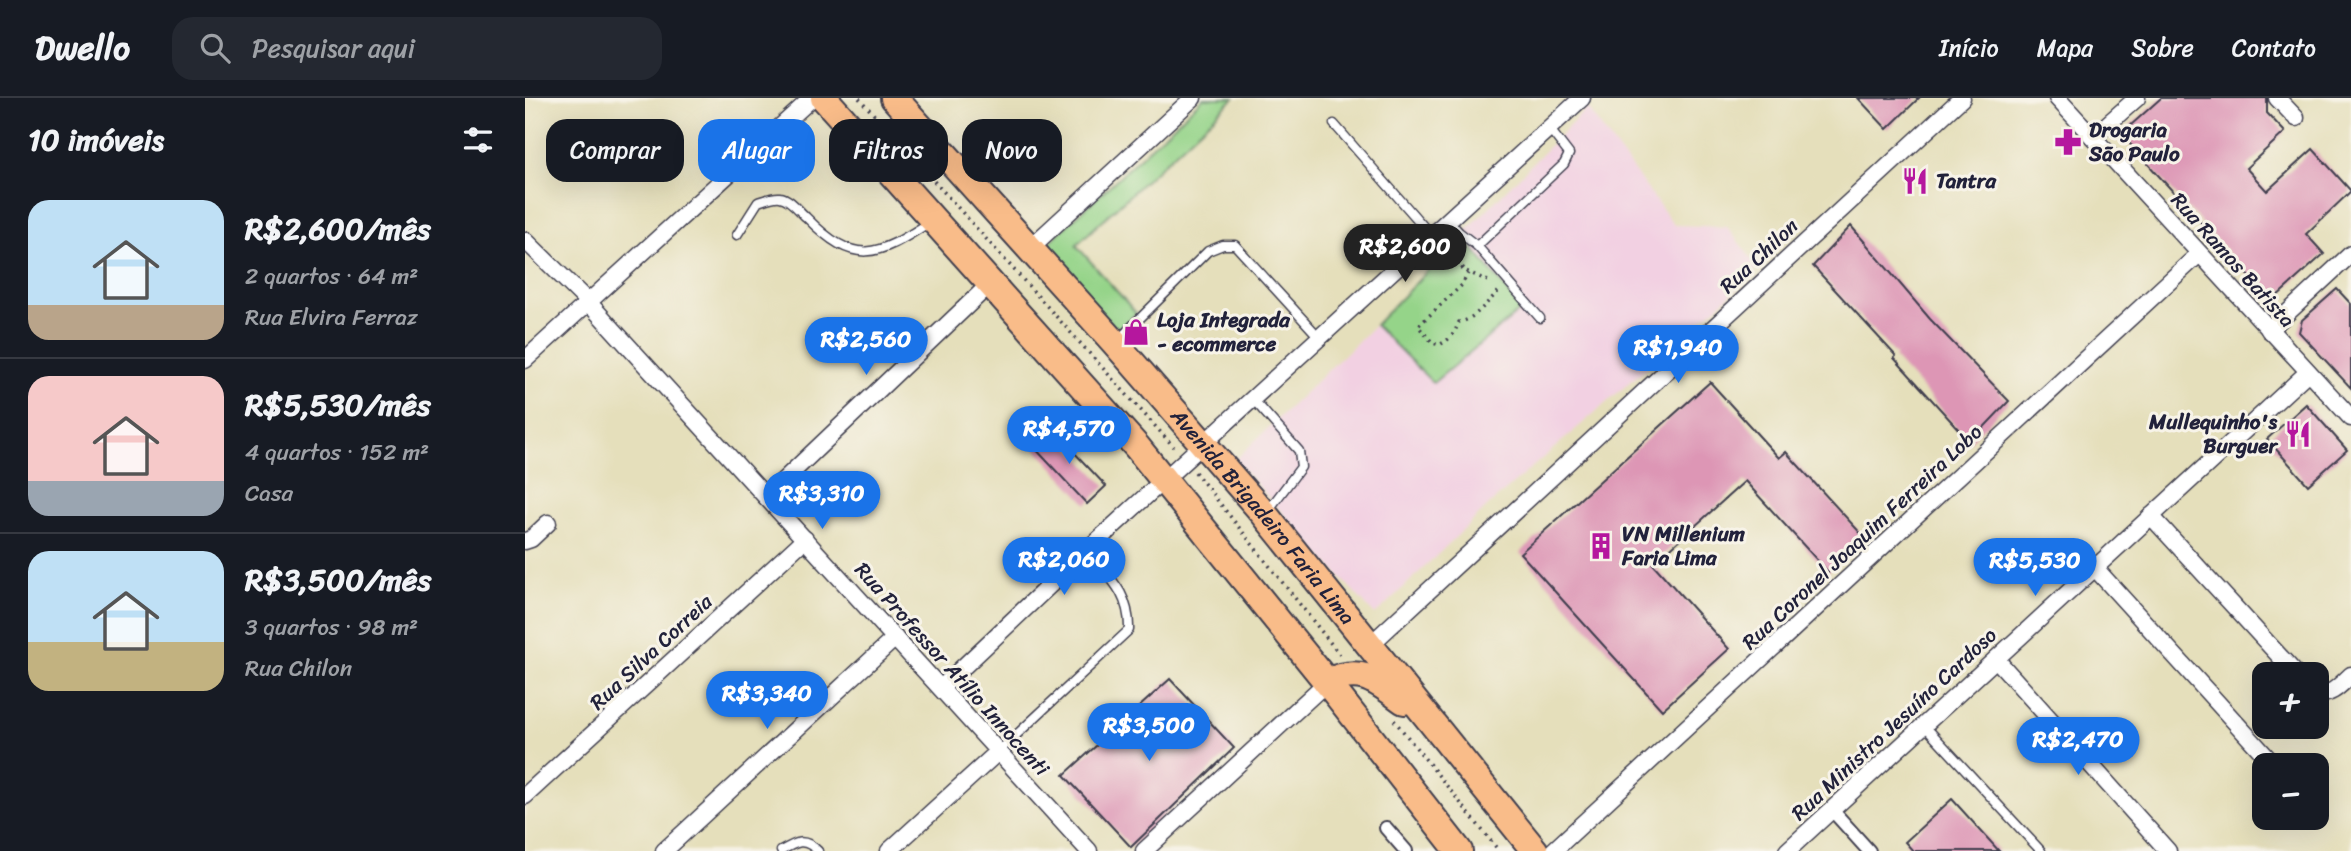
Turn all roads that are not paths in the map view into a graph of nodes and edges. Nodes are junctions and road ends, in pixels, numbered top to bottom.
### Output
1 (812, 98) edge
2 (824, 98) edge
3 (894, 98) edge
4 (1193, 98) edge
5 (1582, 98) edge
6 (1962, 98) edge
7 (2057, 98) edge
8 (2137, 98) edge
9 (2277, 98) edge
10 (2296, 118) dead end
11 (1333, 124) dead end
12 (1549, 128) junction
13 (2094, 137) junction
14 (933, 219) junction
15 (1448, 219) junction
16 (1431, 234) junction
17 (737, 235) dead end
18 (525, 240) edge
19 (1477, 246) junction
20 (1030, 248) junction
21 (2199, 254) junction
22 (2351, 254) edge
23 (991, 284) junction
24 (588, 302) junction
25 (1540, 318) dead end
26 (2269, 330) junction
27 (1319, 337) junction
28 (1115, 343) junction
29 (525, 360) edge
30 (2308, 372) junction
31 (1252, 398) junction
32 (2351, 418) edge
33 (1203, 444) junction
34 (1164, 479) junction
35 (766, 497) junction
36 (1265, 515) junction
37 (2151, 516) junction
38 (548, 523) dead end
39 (805, 539) junction
40 (525, 541) edge
41 (1087, 550) junction
42 (2095, 568) junction
43 (1364, 637) junction
44 (895, 638) junction
45 (1996, 659) junction
46 (2285, 662) edge
47 (1321, 674) junction
48 (2351, 676) edge
49 (941, 688) junction
50 (2329, 693) edge
51 (1425, 714) junction
52 (1924, 725) junction
53 (999, 751) junction
54 (2263, 753) edge
55 (525, 796) edge
56 (1832, 810) junction
57 (1386, 828) dead end
58 (664, 851) edge
59 (781, 851) edge
60 (818, 851) edge
61 (889, 851) edge
62 (1089, 851) edge
63 (1145, 851) edge
64 (1406, 851) edge
65 (1459, 851) edge
66 (1535, 851) edge
67 (1553, 851) edge
68 (1787, 851) edge
69 (1869, 851) edge
70 (2041, 851) edge
71 (2168, 851) edge

1 - 24 street
2 - 14 main road
3 - 20 main road, Avenida Brigadeiro Faria Lima
4 - 20 street
5 - 12 street
6 - 43 street, Rua Chilon
7 - 13 street, Rua Ramos Batista
8 - 13 street
9 - 10 street
11 - 16 lane
12 - 15 street
12 - 19 lane
13 - 21 street, Rua Ramos Batista
14 - 17 lane
14 - 23 main road
15 - 16 street
15 - 19 lane
16 - 27 street
18 - 24 street, Rua Professor Atílio Innocenti
19 - 25 lane
20 - 28 main road, Avenida Brigadeiro Faria Lima
21 - 26 street, Rua Ramos Batista
21 - 67 street, Rua Coronel Joaquim Ferreira Lobo
22 - 26 street
23 - 34 main road
23 - 35 street
24 - 29 street
24 - 35 street, Rua Professor Atílio Innocenti
26 - 30 street, Rua Ramos Batista
27 - 28 lane
27 - 31 street
28 - 33 main road, Avenida Brigadeiro Faria Lima
30 - 32 street, Rua Ramos Batista
30 - 37 street, Rua Ministro Jesuíno Cardoso
31 - 33 street
31 - 36 lane
33 - 34 street
33 - 36 main road, Avenida Brigadeiro Faria Lima
34 - 41 street
34 - 47 main road
35 - 39 street, Rua Professor Atílio Innocenti
36 - 43 main road, Avenida Brigadeiro Faria Lima
37 - 42 street, Rua Ministro Jesuíno Cardoso
37 - 46 street
38 - 40 street
39 - 44 street, Rua Professor Atílio Innocenti
39 - 55 street, Rua Silva Correia
41 - 49 street
41 - 53 lane
42 - 45 street, Rua Ministro Jesuíno Cardoso
42 - 54 street
43 - 51 main road, Avenida Brigadeiro Faria Lima
44 - 49 street, Rua Professor Atílio Innocenti
44 - 58 street
45 - 52 street, Rua Ministro Jesuíno Cardoso
45 - 71 street
47 - 51 main road
47 - 63 street
47 - 65 main road
48 - 50 street
49 - 53 street, Rua Professor Atílio Innocenti
51 - 66 main road, Avenida Brigadeiro Faria Lima
52 - 56 street, Rua Ministro Jesuíno Cardoso
52 - 70 lane
53 - 61 street
53 - 62 street, Rua Professor Atílio Innocenti
56 - 68 street, Rua Ministro Jesuíno Cardoso
56 - 69 street
57 - 64 street
59 - 60 lane

